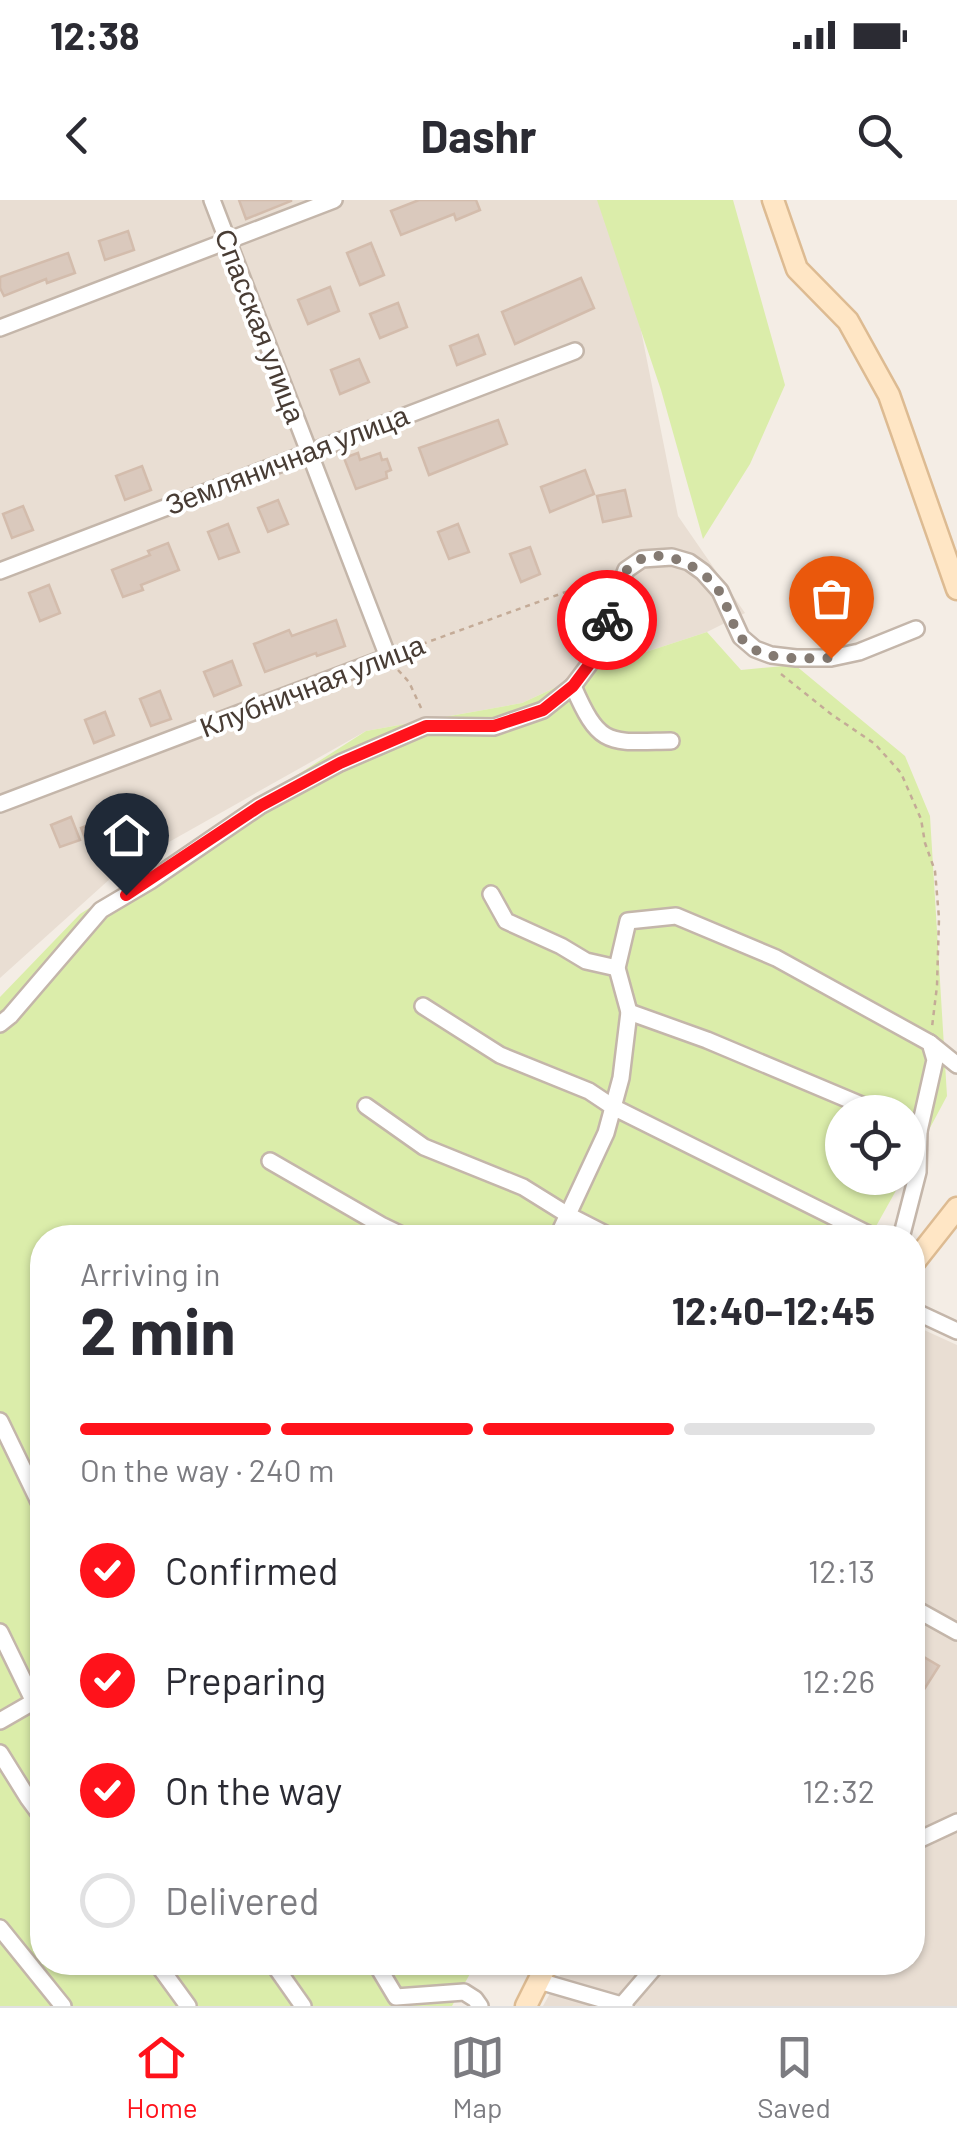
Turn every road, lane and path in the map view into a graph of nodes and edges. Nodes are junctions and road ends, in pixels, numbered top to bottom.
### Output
1 (212, 200) edge
2 (334, 200) edge
3 (774, 200) edge
4 (227, 240) junction
5 (0, 328) edge
6 (574, 351) dead end
7 (309, 452) junction
8 (0, 570) edge
9 (626, 570) junction
10 (957, 588) edge
11 (916, 629) dead end
12 (772, 655) junction
13 (388, 657) junction
14 (573, 686) junction
15 (426, 726) junction
16 (671, 742) dead end
17 (0, 804) edge
18 (491, 894) dead end
19 (617, 968) junction
20 (422, 1006) dead end
21 (629, 1012) junction
22 (0, 1024) edge
23 (930, 1043) junction
24 (957, 1065) edge
25 (838, 1095) edge
26 (924, 1095) edge
27 (366, 1106) dead end
28 (613, 1107) junction
29 (270, 1161) dead end
30 (912, 1195) edge
31 (957, 1208) edge
32 (568, 1215) junction
33 (381, 1225) edge
34 (563, 1225) edge
35 (588, 1225) edge
36 (850, 1225) edge
37 (904, 1225) edge
38 (925, 1246) edge
39 (925, 1316) edge
40 (957, 1332) edge
41 (0, 1421) edge
42 (30, 1483) edge
43 (925, 1615) edge
44 (0, 1632) edge
45 (957, 1632) edge
46 (30, 1685) edge
47 (30, 1704) edge
48 (0, 1721) edge
49 (0, 1753) edge
50 (30, 1801) edge
51 (957, 1822) edge
52 (925, 1837) edge
53 (0, 1928) edge
54 (30, 1965) edge
55 (38, 1975) edge
56 (165, 1975) edge
57 (281, 1975) edge
58 (383, 1975) edge
59 (542, 1975) edge
60 (546, 1975) edge
61 (648, 1975) edge
62 (396, 1997) junction
63 (623, 2005) edge
64 (63, 2006) edge
65 (188, 2006) edge
66 (303, 2006) edge
67 (381, 2006) edge
68 (480, 2006) edge
69 (526, 2006) edge

1 - 4 street, Спасская улица
2 - 4 street
3 - 10 street
4 - 5 street
4 - 7 street, Спасская улица
6 - 7 street, Земляничная улица
7 - 8 street, Земляничная улица
7 - 13 street, Спасская улица
9 - 12 street
9 - 13 path, Клубничная улица
9 - 14 street
11 - 12 street
12 - 23 path
13 - 15 path
13 - 17 street, Клубничная улица
14 - 15 street
14 - 16 street
15 - 22 street
18 - 19 street
19 - 21 street
19 - 23 street
20 - 28 street
21 - 25 street
21 - 28 street
23 - 24 street
23 - 26 street
27 - 32 street
28 - 32 street
28 - 36 street
29 - 33 street
30 - 37 street
31 - 38 street
32 - 34 street
32 - 35 street
39 - 40 street
41 - 42 street
43 - 45 street
44 - 46 street
47 - 48 street
49 - 50 street
51 - 52 street
53 - 54 street
55 - 64 street
56 - 65 street
57 - 66 street
58 - 62 street
59 - 69 street
60 - 63 street
61 - 63 street
62 - 67 street
62 - 68 street

